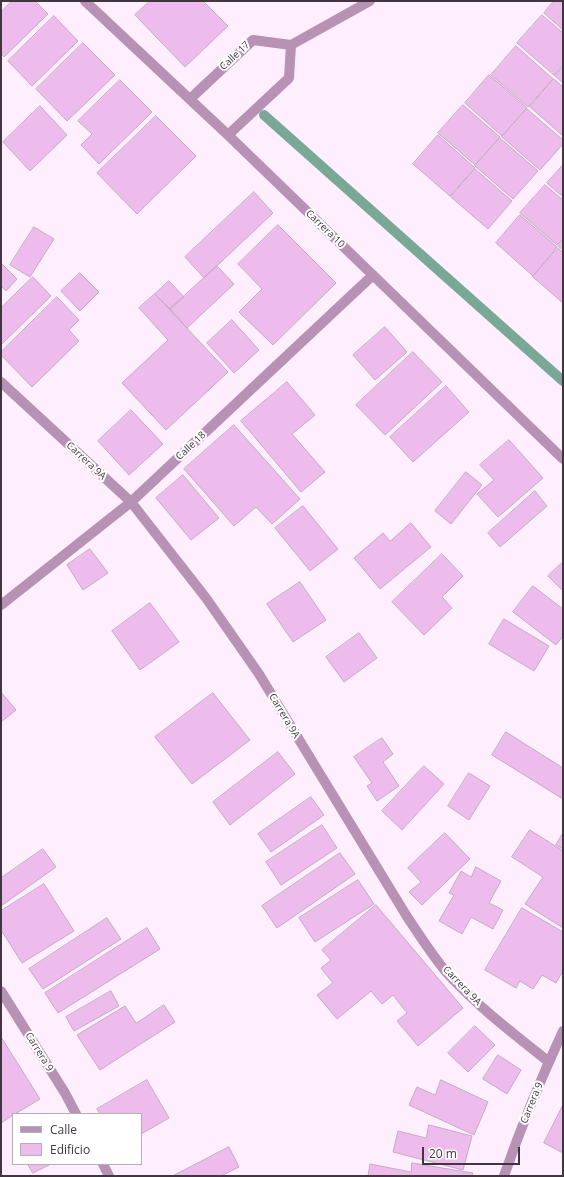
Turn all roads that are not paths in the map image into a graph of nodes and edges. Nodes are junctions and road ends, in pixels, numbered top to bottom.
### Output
1 (85, 1) edge
2 (370, 1) edge
3 (291, 45) junction
4 (190, 99) junction
5 (228, 135) junction
6 (373, 276) junction
7 (1, 382) edge
8 (563, 459) edge
9 (131, 502) junction
10 (1, 605) edge
11 (1, 991) edge
12 (563, 1031) edge
13 (549, 1062) junction
14 (75, 1113) edge
15 (104, 1165) edge
16 (109, 1176) edge
17 (504, 1176) edge

1 - 4 street, Carrera 10
2 - 3 street
3 - 4 street, Calle 17
3 - 5 street
4 - 5 street, Carrera 10
5 - 6 street, Carrera 10
6 - 8 street, Carrera 10
6 - 9 street, Calle 18
7 - 9 street, Carrera 9A
9 - 10 street, Calle 18
9 - 13 street, Carrera 9A
11 - 14 street, Carrera 9
12 - 13 street, Carrera 9
13 - 17 street, Carrera 9
15 - 16 street

